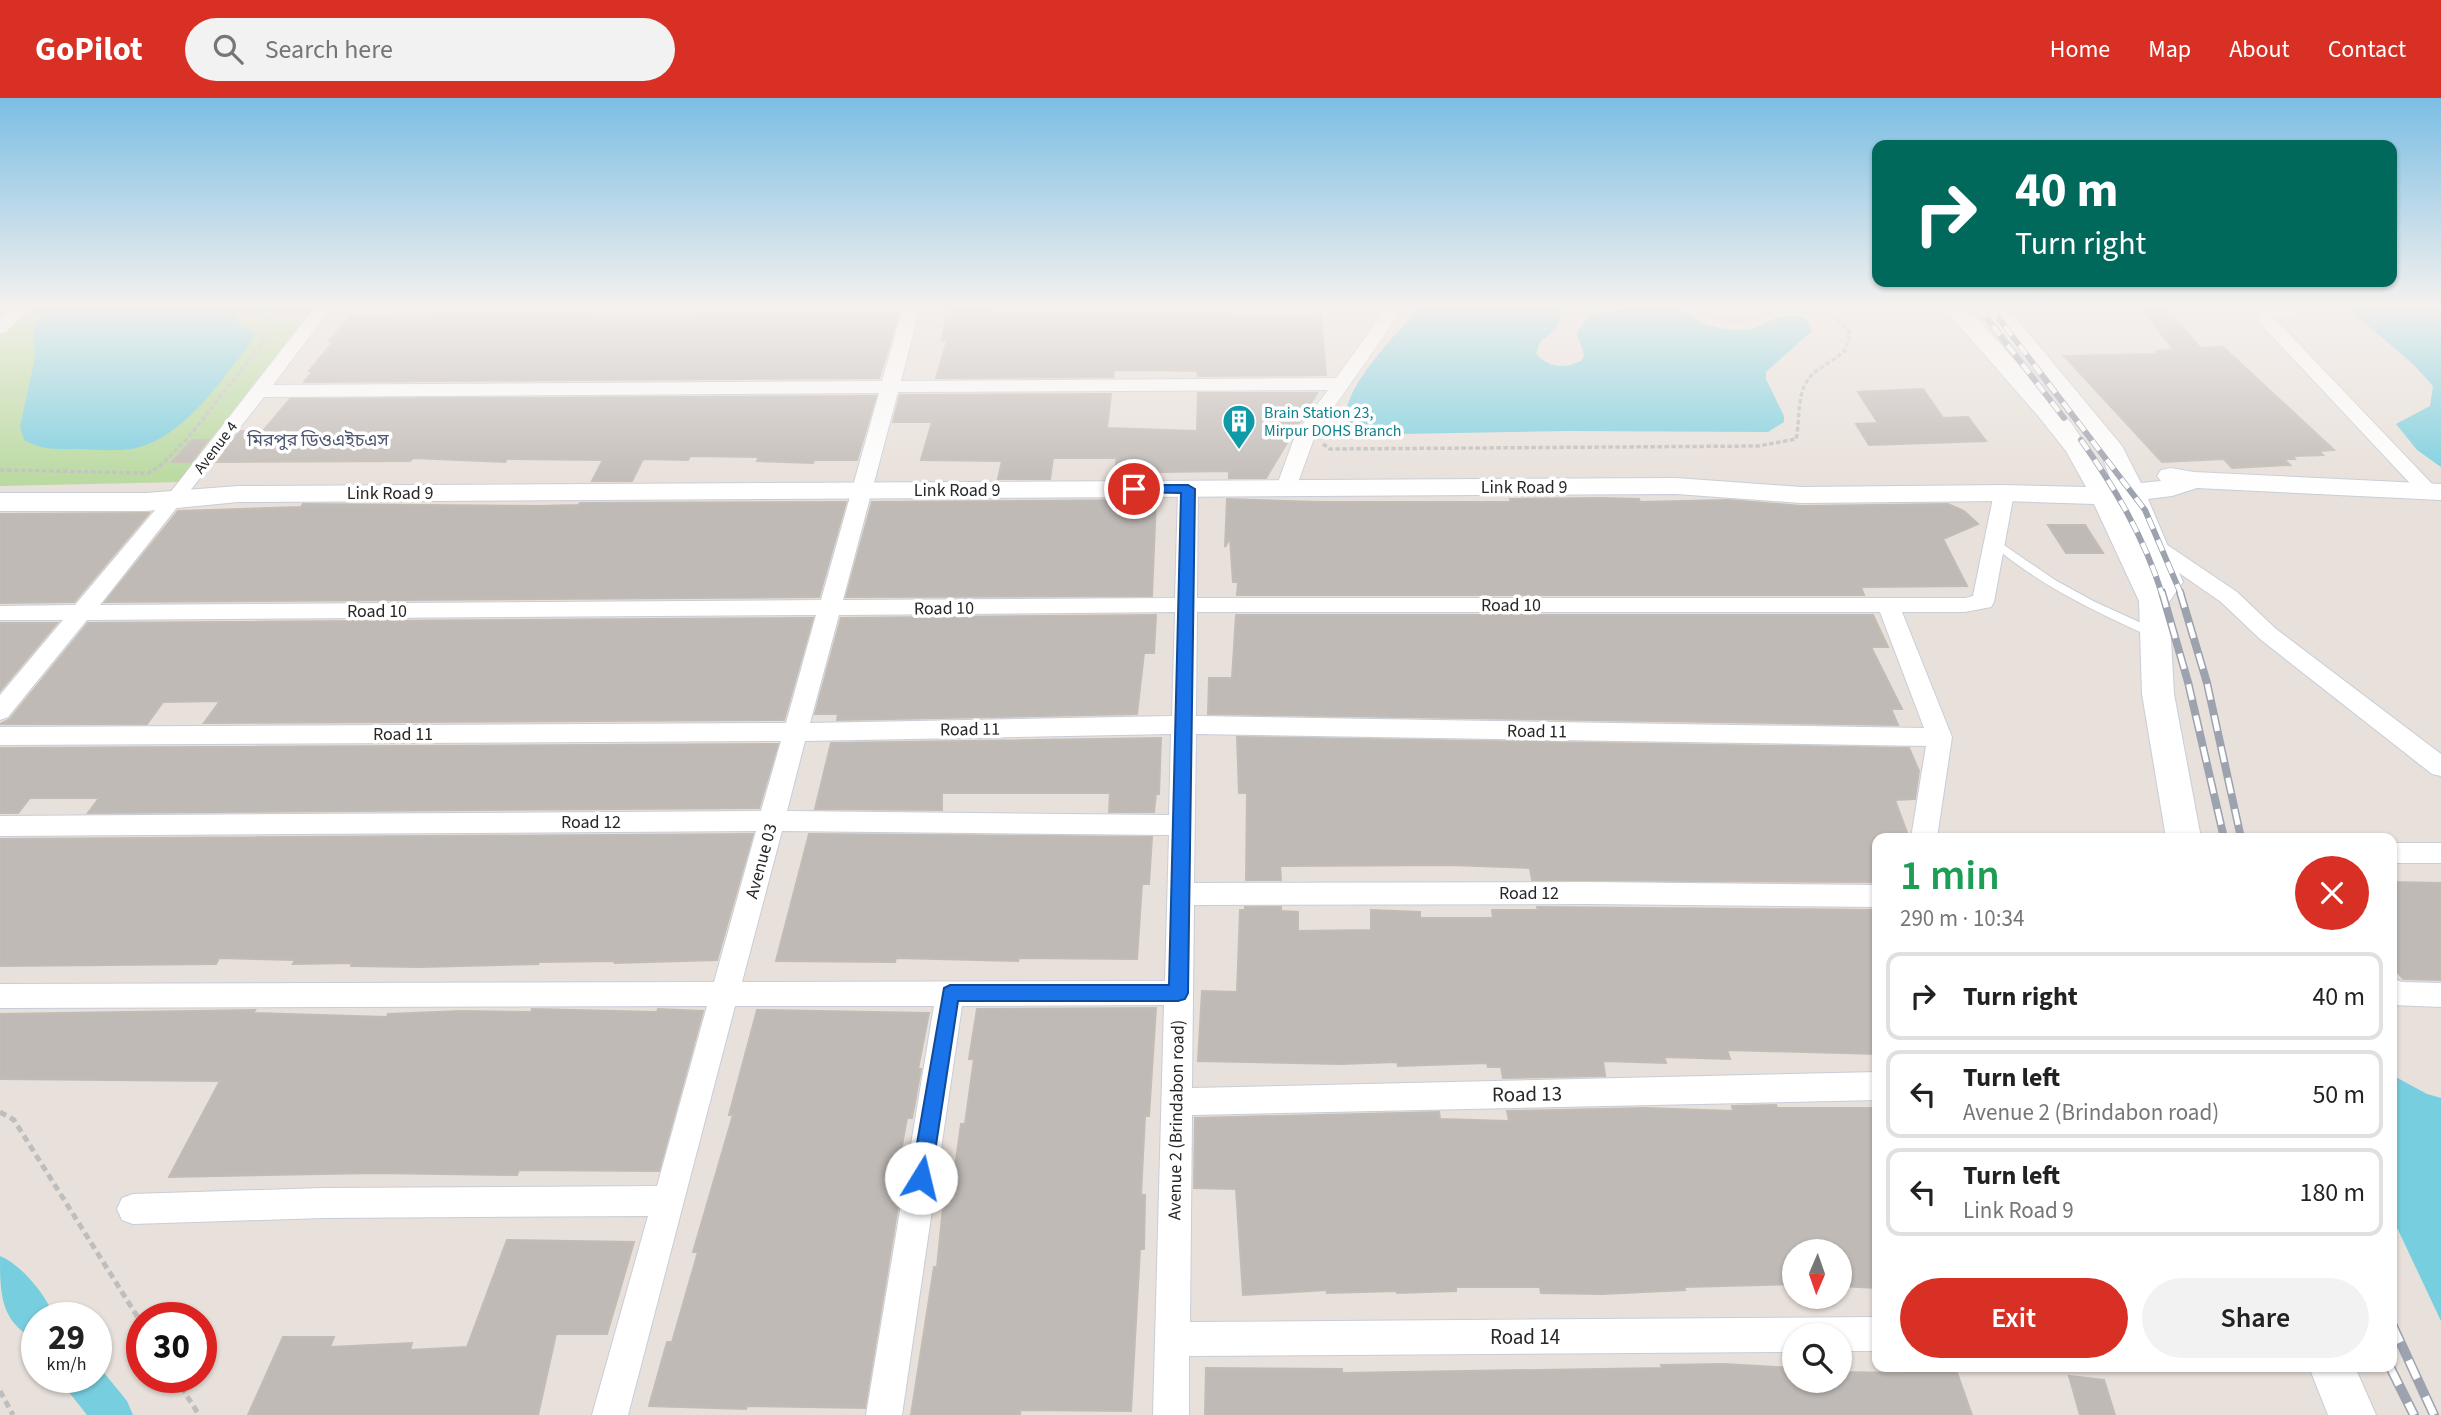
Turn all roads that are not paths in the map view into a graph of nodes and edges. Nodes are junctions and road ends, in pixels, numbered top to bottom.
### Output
1 (275, 368) edge
2 (895, 368) edge
3 (1351, 368) edge
4 (2008, 368) edge
5 (2044, 368) edge
6 (2314, 368) edge
7 (1340, 384) junction
8 (890, 387) junction
9 (257, 391) junction
10 (2112, 484) junction
11 (1676, 486) junction
12 (1286, 488) junction
13 (0, 489) edge
14 (1188, 489) junction
15 (861, 491) junction
16 (2434, 491) edge
17 (2004, 493) junction
18 (180, 494) junction
19 (0, 502) edge
20 (1995, 542) junction
21 (2155, 547) junction
22 (2154, 601) junction
23 (1186, 605) junction
24 (1888, 605) junction
25 (827, 609) junction
26 (82, 612) junction
27 (0, 613) edge
28 (2155, 634) junction
29 (0, 711) edge
30 (1184, 725) junction
31 (796, 732) junction
32 (0, 736) edge
33 (1940, 737) junction
34 (2441, 767) edge
35 (772, 821) junction
36 (1182, 825) junction
37 (0, 826) edge
38 (1925, 833) edge
39 (2183, 833) edge
40 (2397, 853) edge
41 (2441, 853) edge
42 (1180, 894) junction
43 (1872, 897) edge
44 (950, 993) junction
45 (1178, 993) junction
46 (725, 994) junction
47 (2397, 994) edge
48 (2441, 995) edge
49 (0, 996) edge
50 (1872, 1086) edge
51 (1177, 1102) junction
52 (669, 1201) junction
53 (133, 1209) dead end
54 (1872, 1334) edge
55 (1172, 1339) junction
56 (2334, 1372) edge
57 (610, 1415) edge
58 (884, 1415) edge
59 (1171, 1415) edge
60 (2352, 1415) edge

1 - 9 street, Avenue 4
2 - 8 street, Avenue 03
3 - 7 street
4 - 10 main road
5 - 10 main road
6 - 16 street
7 - 8 street
7 - 12 street
8 - 9 street
8 - 15 street, Avenue 03
9 - 18 street, Avenue 4
10 - 11 main road, Link Road 9
10 - 16 main road
10 - 17 main road, Link Road 9
10 - 21 main road
10 - 22 main road
11 - 12 main road, Link Road 9
11 - 17 main road, Link Road 9
12 - 14 main road, Link Road 9
13 - 18 main road, Link Road 9
14 - 15 main road, Link Road 9
14 - 23 street, Avenue 2 (Brindabon road)
15 - 18 main road, Link Road 9
15 - 25 street, Avenue 03
17 - 20 street
18 - 19 main road, Link Road 9
18 - 26 street, Avenue 4
20 - 24 street, Road 10
20 - 28 lane
21 - 22 main road
21 - 34 street
22 - 28 main road
23 - 24 street, Road 10
23 - 25 street, Road 10
23 - 30 street, Avenue 2 (Brindabon road)
24 - 33 street
25 - 26 street, Road 10
25 - 31 street, Avenue 03
26 - 27 street, Road 10
26 - 29 street, Avenue 4
28 - 39 main road
30 - 31 street, Road 11
30 - 33 street, Road 11
30 - 36 street, Avenue 2 (Brindabon road)
31 - 32 street, Road 11
31 - 35 street, Avenue 03
33 - 38 street
35 - 36 street, Road 12
35 - 37 street, Road 12
35 - 46 street, Avenue 03
36 - 42 street, Avenue 2 (Brindabon road)
40 - 41 street
42 - 43 street, Road 12
42 - 45 street, Avenue 2 (Brindabon road)
44 - 45 street
44 - 46 street
44 - 58 street
45 - 51 street, Avenue 2 (Brindabon road)
46 - 49 street
46 - 52 street, Avenue 03
47 - 48 street
50 - 51 street, Road 13
51 - 55 street, Avenue 2 (Brindabon road)
52 - 53 street
52 - 57 street, Avenue 03
54 - 55 street, Road 14
55 - 59 street, Avenue 2 (Brindabon road)
56 - 60 main road

